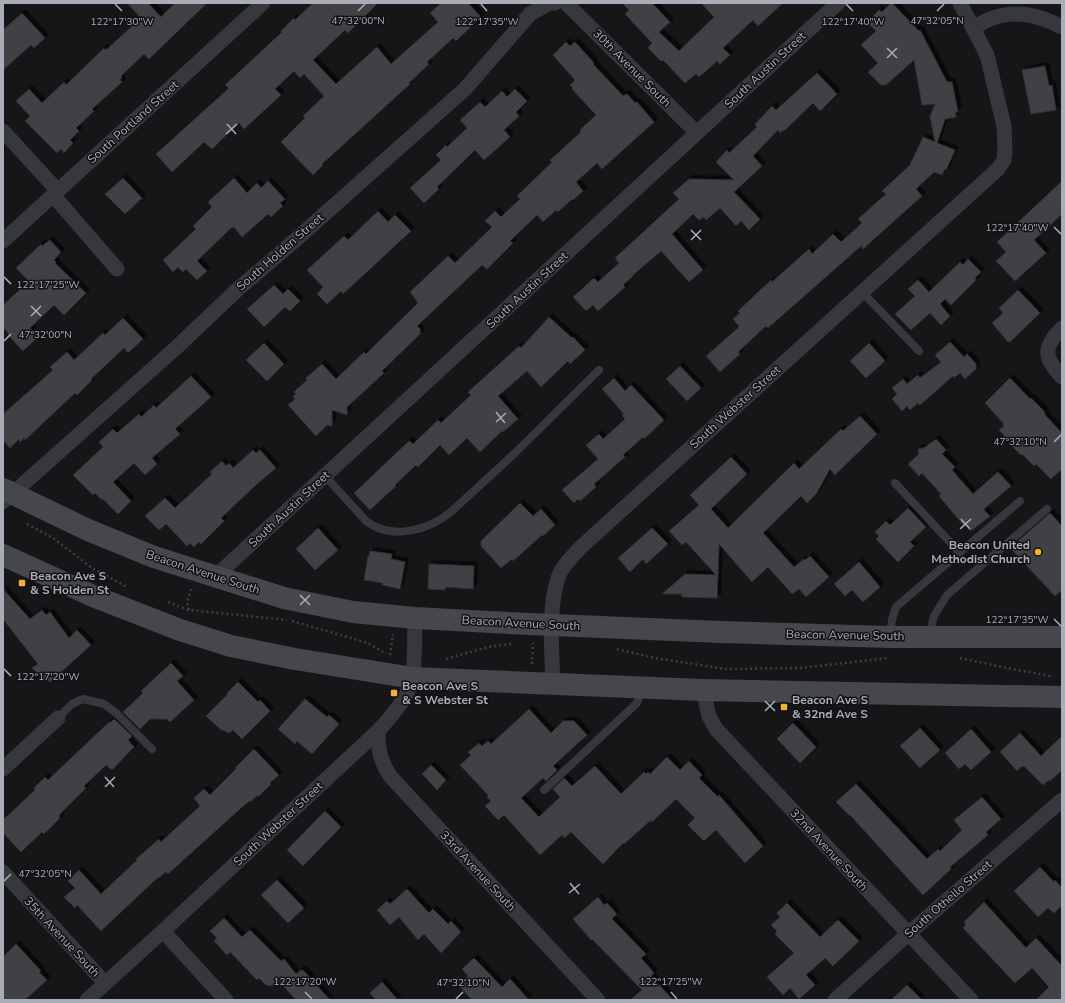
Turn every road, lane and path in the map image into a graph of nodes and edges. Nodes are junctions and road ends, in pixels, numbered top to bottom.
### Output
1 (263, 3) edge
2 (555, 3) edge
3 (566, 3) edge
4 (838, 3) edge
5 (960, 3) edge
6 (1062, 27) edge
7 (974, 28) junction
8 (3, 131) edge
9 (697, 133) junction
10 (55, 193) junction
11 (3, 241) edge
12 (117, 269) dead end
13 (862, 292) junction
14 (1062, 328) edge
15 (919, 351) dead end
16 (599, 370) dead end
17 (1062, 377) edge
18 (325, 476) junction
19 (895, 483) dead end
20 (6, 495) edge
21 (1020, 501) dead end
22 (1047, 509) dead end
23 (21, 521) dead end
24 (960, 553) junction
25 (3, 555) edge
26 (216, 576) junction
27 (194, 584) dead end
28 (130, 588) dead end
29 (166, 602) dead end
30 (189, 610) junction
31 (190, 614) dead end
32 (414, 618) junction
33 (552, 625) junction
34 (393, 633) dead end
35 (929, 637) junction
36 (1062, 637) edge
37 (526, 642) dead end
38 (518, 643) dead end
39 (890, 647) junction
40 (613, 648) dead end
41 (390, 655) junction
42 (396, 655) dead end
43 (956, 657) dead end
44 (445, 659) dead end
45 (390, 660) dead end
46 (532, 664) dead end
47 (1053, 676) dead end
48 (413, 678) junction
49 (553, 685) junction
50 (644, 688) junction
51 (703, 690) junction
52 (1062, 697) edge
53 (58, 718) joint
54 (378, 731) junction
55 (152, 749) dead end
56 (3, 769) edge
57 (544, 790) dead end
58 (1062, 800) edge
59 (3, 872) edge
60 (163, 931) junction
61 (908, 934) junction
62 (105, 983) junction
63 (87, 1000) edge
64 (226, 1000) edge
65 (598, 1000) edge
66 (835, 1000) edge
67 (971, 1000) edge

1 - 10 street, South Portland Street
2 - 20 street, South Holden Street
3 - 9 street, 30th Avenue South
4 - 9 street, South Austin Street
5 - 7 street
6 - 7 street
7 - 13 street, South Webster Street
8 - 10 street
9 - 18 street, South Austin Street
10 - 11 street, South Portland Street
10 - 12 street
13 - 15 lane
13 - 33 street, South Webster Street
14 - 17 street
16 - 18 lane
18 - 26 street, South Austin Street
19 - 24 lane
20 - 26 main road, Beacon Avenue South
21 - 24 lane
22 - 35 lane
23 - 28 path
24 - 39 lane
25 - 48 main road
26 - 32 main road, Beacon Avenue South
27 - 30 path
29 - 30 path
30 - 31 path
30 - 41 path
32 - 33 main road, Beacon Avenue South
32 - 48 street, South Webster Street
33 - 39 main road, Beacon Avenue South
33 - 49 street, South Webster Street
34 - 41 path
35 - 36 main road, Beacon Avenue South
35 - 39 main road, Beacon Avenue South
37 - 46 path
38 - 44 path
39 - 40 path
41 - 42 path
41 - 45 path
43 - 47 path
48 - 49 main road
48 - 54 street, South Webster Street
49 - 50 main road
50 - 51 main road
50 - 57 lane
51 - 52 main road
51 - 61 street, 32nd Avenue South
53 - 55 lane
53 - 56 street
54 - 60 street, South Webster Street
54 - 65 street, 33rd Avenue South
58 - 61 street, South Othello Street
59 - 62 street, 35th Avenue South
60 - 62 street, South Webster Street
60 - 64 street
61 - 66 street, South Othello Street
61 - 67 street, 32nd Avenue South
62 - 63 street, South Webster Street

